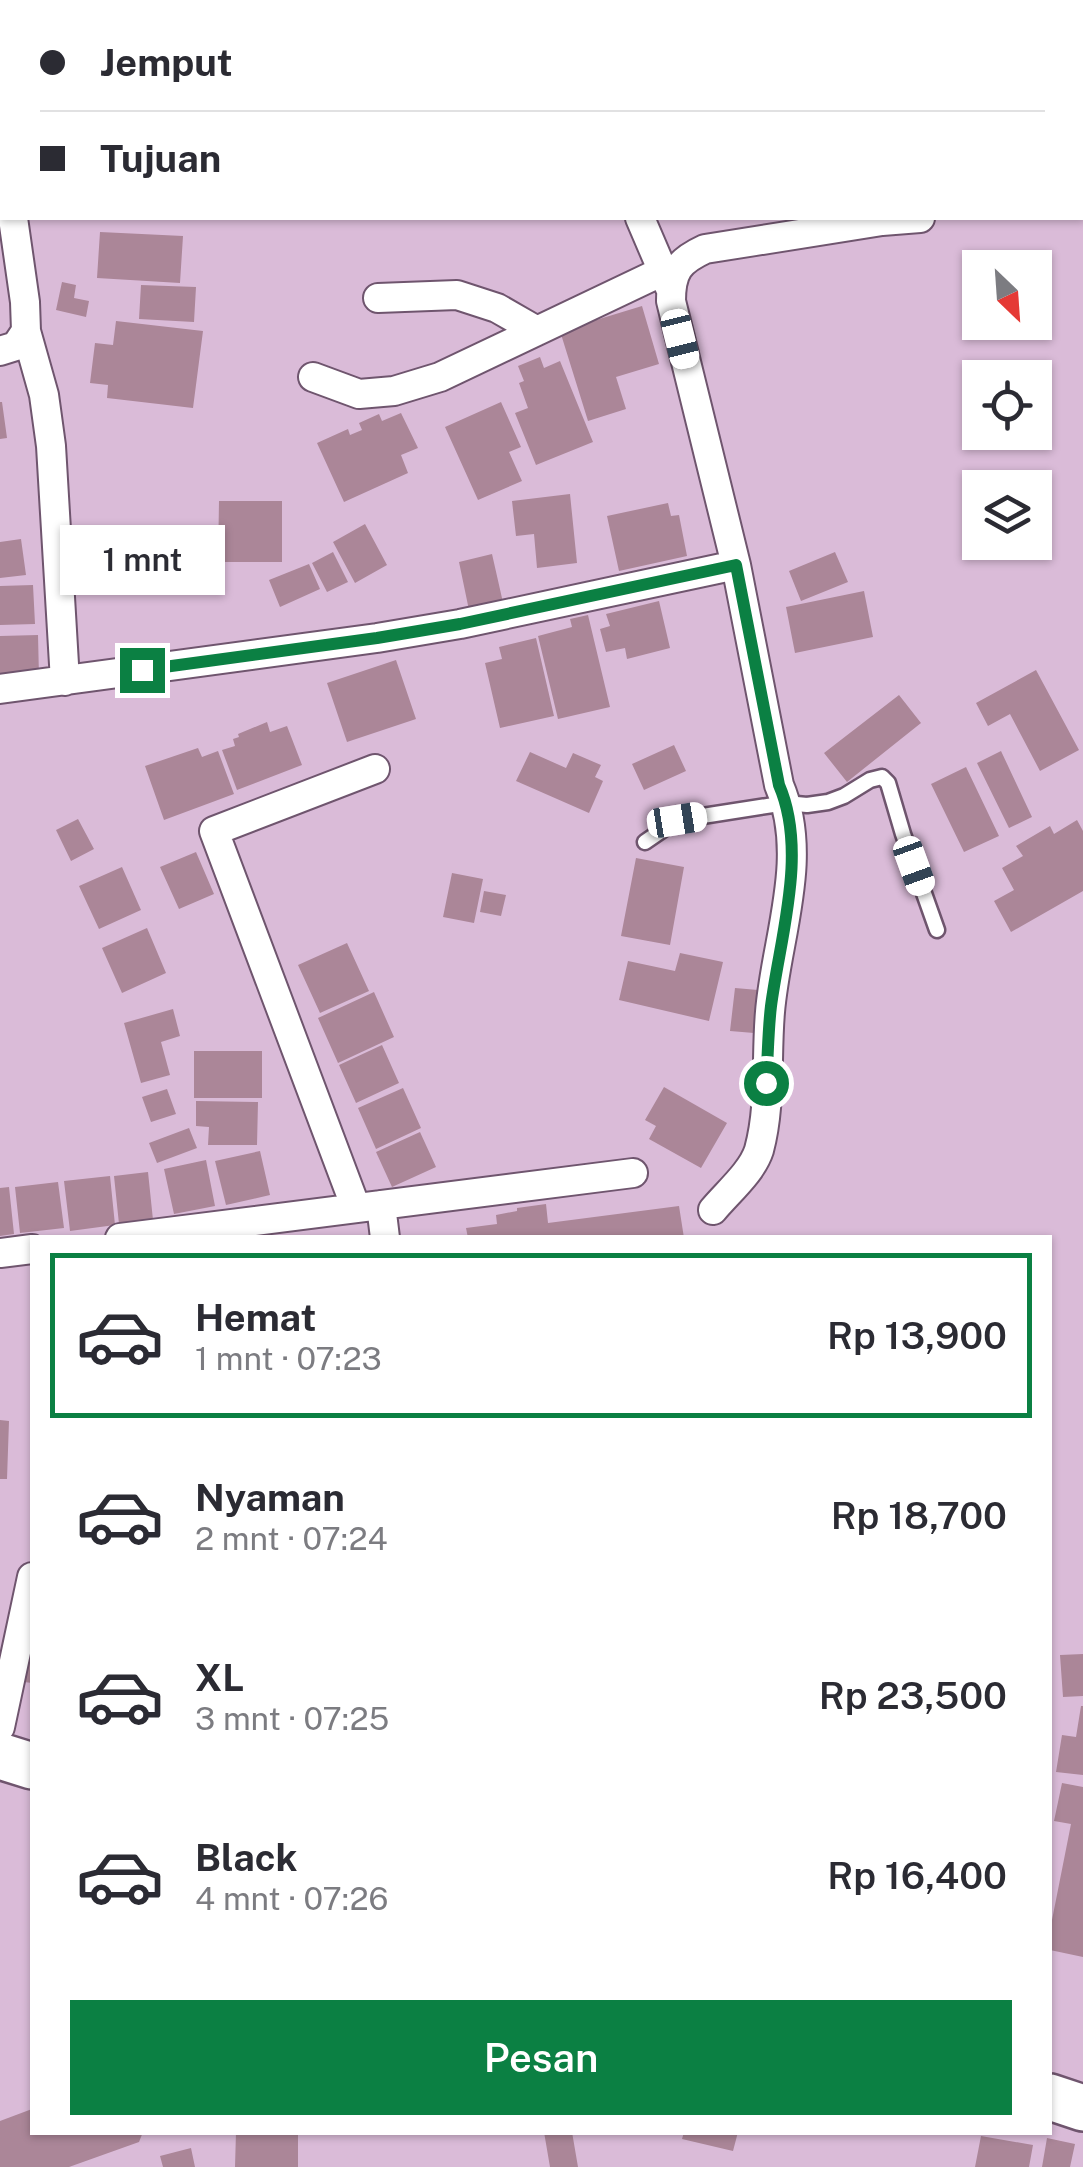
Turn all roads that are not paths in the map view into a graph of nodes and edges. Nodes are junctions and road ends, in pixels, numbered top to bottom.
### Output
1 (12, 220) edge
2 (641, 220) edge
3 (895, 220) edge
4 (667, 280) junction
5 (378, 298) dead end
6 (26, 331) junction
7 (537, 331) junction
8 (0, 351) edge
9 (313, 377) dead end
10 (736, 565) junction
11 (64, 681) junction
12 (0, 690) edge
13 (375, 769) dead end
14 (786, 803) junction
15 (645, 842) dead end
16 (938, 930) dead end
17 (633, 1173) dead end
18 (368, 1206) junction
19 (713, 1210) dead end
20 (232, 1230) edge
21 (162, 1235) edge
22 (383, 1235) edge
23 (30, 1248) edge
24 (0, 1253) edge
25 (30, 1586) edge
26 (0, 1727) edge
27 (0, 1756) edge
28 (30, 1765) edge
29 (1052, 2098) edge
30 (1083, 2108) edge

1 - 6 street
2 - 4 street
3 - 4 street
4 - 7 street
4 - 10 street
5 - 7 street
6 - 8 street
6 - 11 street
7 - 9 street
10 - 11 street
10 - 14 street
11 - 12 street
13 - 18 street
14 - 15 lane
14 - 16 lane
14 - 19 street
17 - 18 street
18 - 20 street
18 - 22 street
20 - 21 street
23 - 24 street
25 - 26 street
27 - 28 main road
29 - 30 main road

